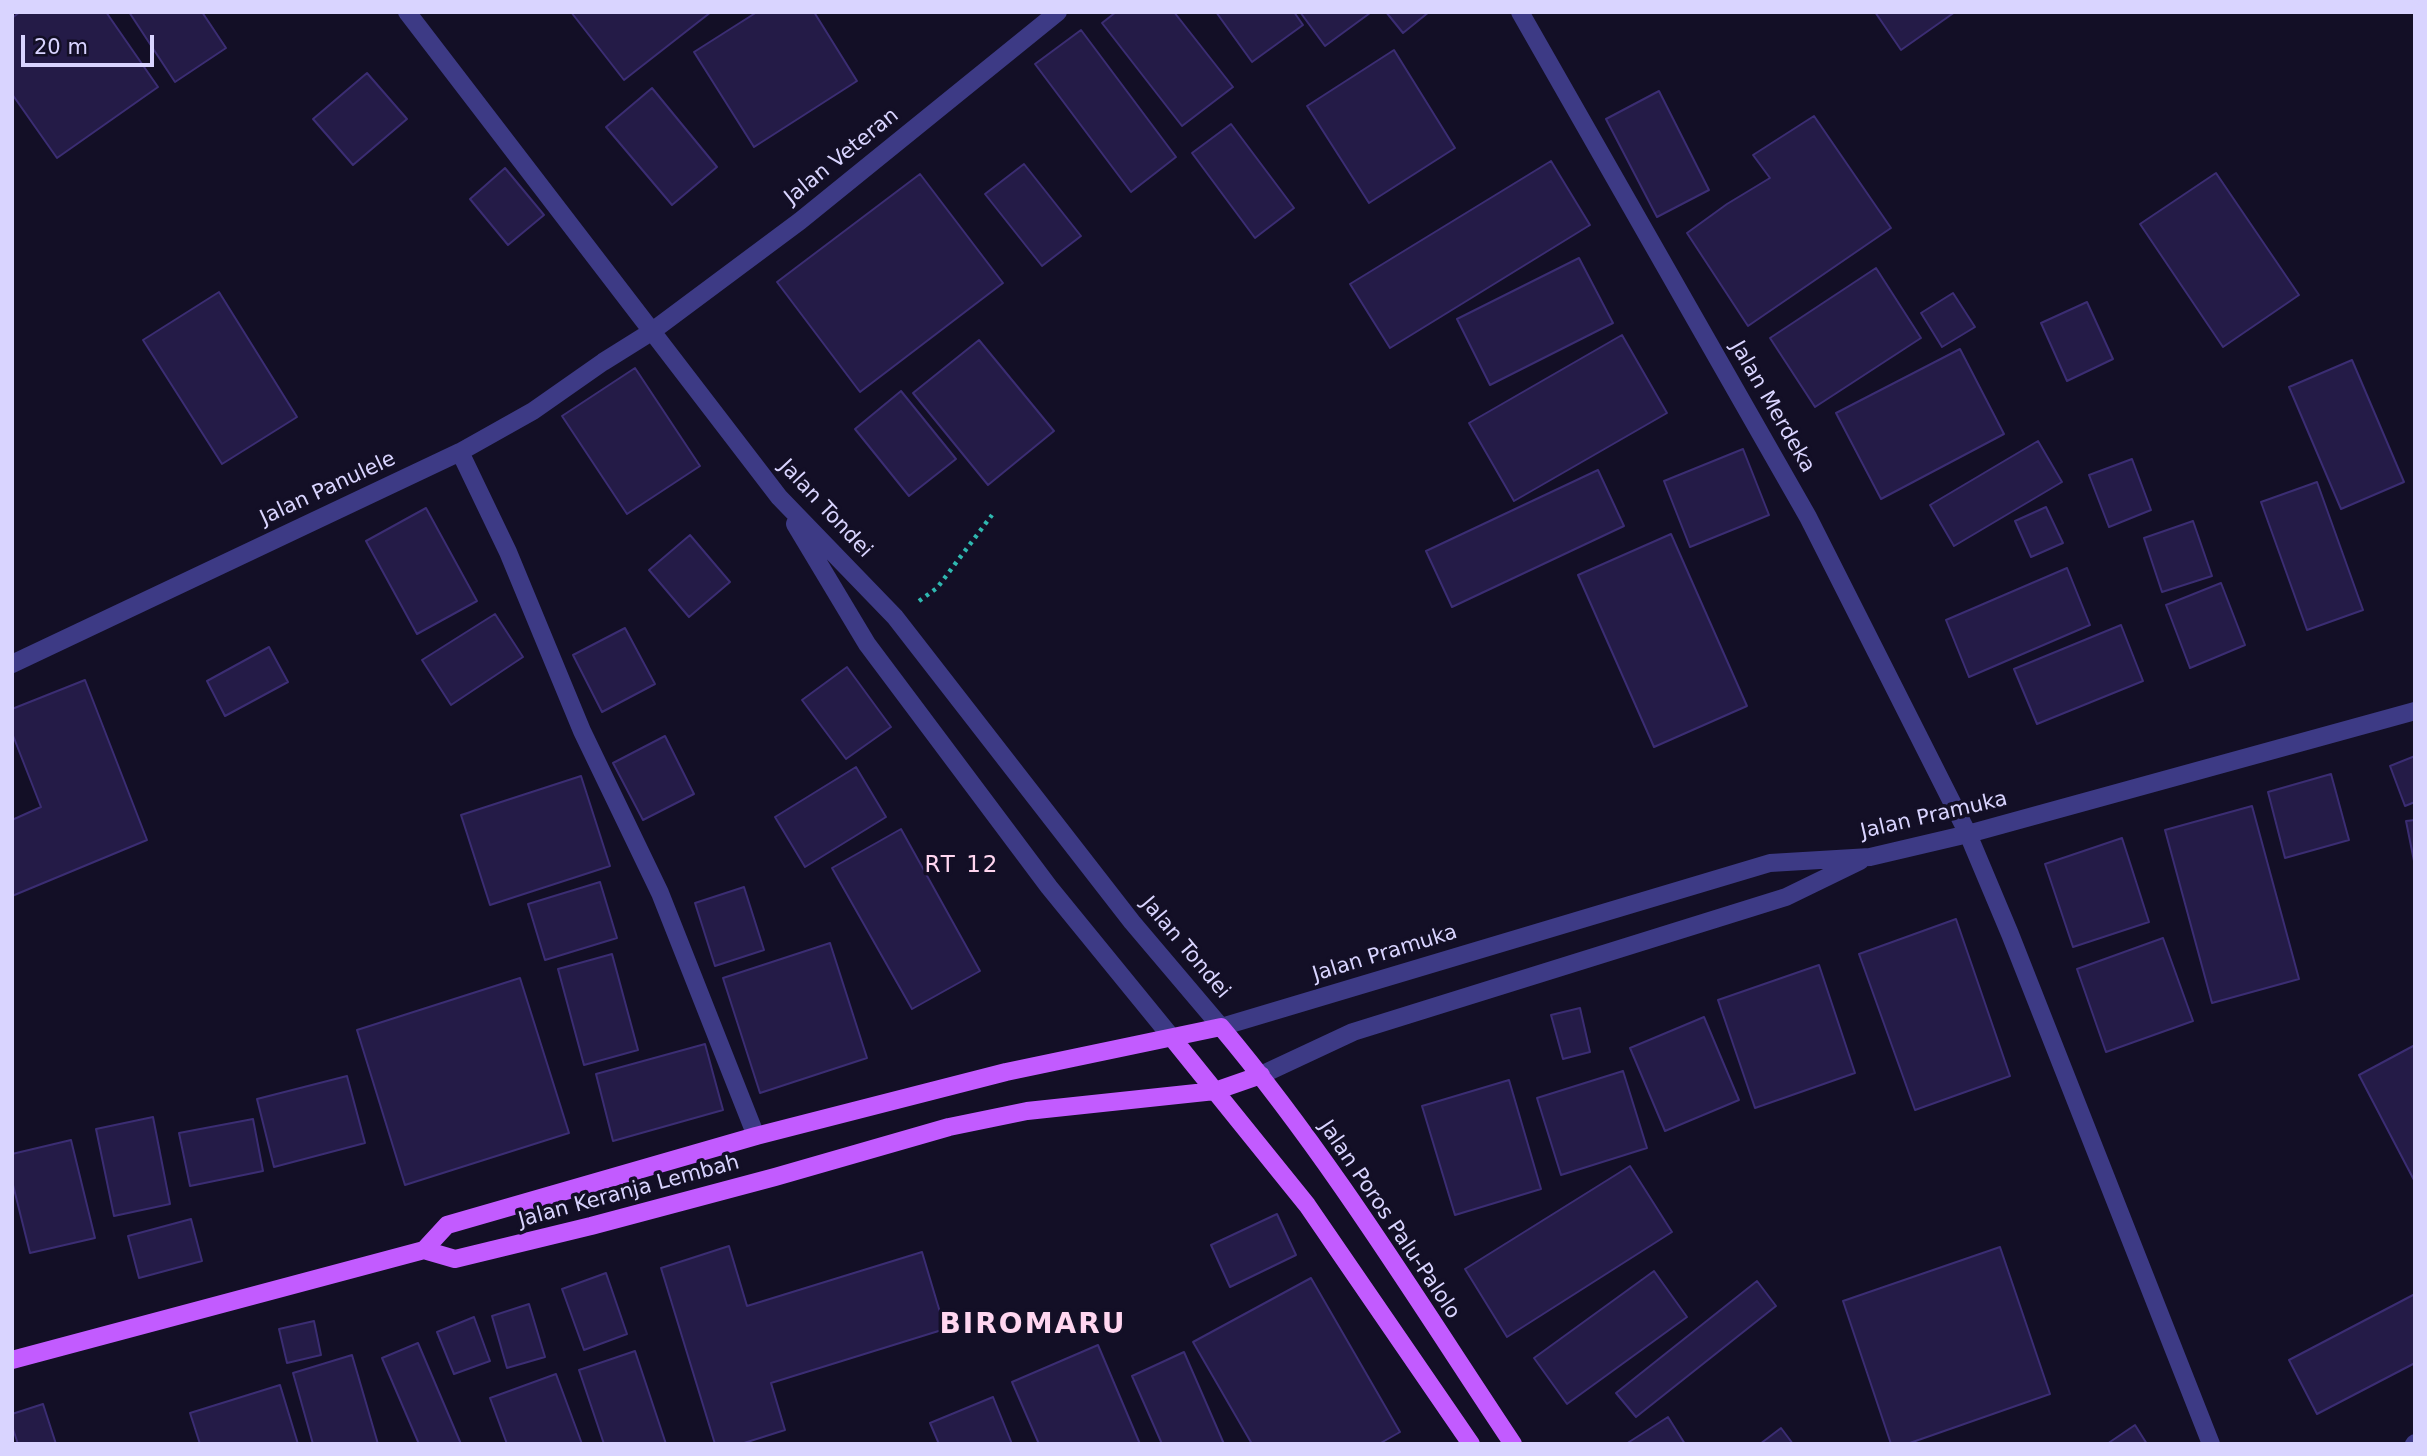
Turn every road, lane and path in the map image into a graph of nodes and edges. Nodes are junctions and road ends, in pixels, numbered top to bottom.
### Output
1 (407, 12) edge
2 (1058, 12) edge
3 (1520, 12) edge
4 (652, 332) junction
5 (460, 452) junction
6 (779, 498) junction
7 (992, 515) dead end
8 (895, 617) junction
9 (12, 664) edge
10 (2415, 711) edge
11 (1968, 834) junction
12 (1870, 857) junction
13 (1222, 1027) junction
14 (1173, 1039) junction
15 (1261, 1075) junction
16 (1215, 1091) junction
17 (756, 1136) junction
18 (424, 1250) junction
19 (12, 1360) edge
20 (1471, 1444) edge
21 (1513, 1444) edge
22 (2211, 1444) edge

1 - 4 street, Jalan Tondei
2 - 4 street, Jalan Veteran
3 - 11 street, Jalan Merdeka
4 - 5 street, Jalan Panulele
4 - 6 street, Jalan Tondei
5 - 9 street, Jalan Panulele
5 - 17 street
6 - 8 street, Jalan Tondei
6 - 14 street
7 - 8 path
8 - 13 street, Jalan Tondei
10 - 11 street, Jalan Pramuka
11 - 12 street, Jalan Pramuka
11 - 22 street, Jalan Merdeka
12 - 13 street, Jalan Pramuka
12 - 15 street
13 - 14 main road
13 - 15 main road, Jalan Poros Palu-Palolo
14 - 16 main road
14 - 17 main road
15 - 16 main road, Jalan Keranja Lembah
15 - 21 main road, Jalan Poros Palu-Palolo
16 - 18 main road, Jalan Keranja Lembah
16 - 20 main road
17 - 18 main road
18 - 19 main road, Jalan Keranja Lembah

